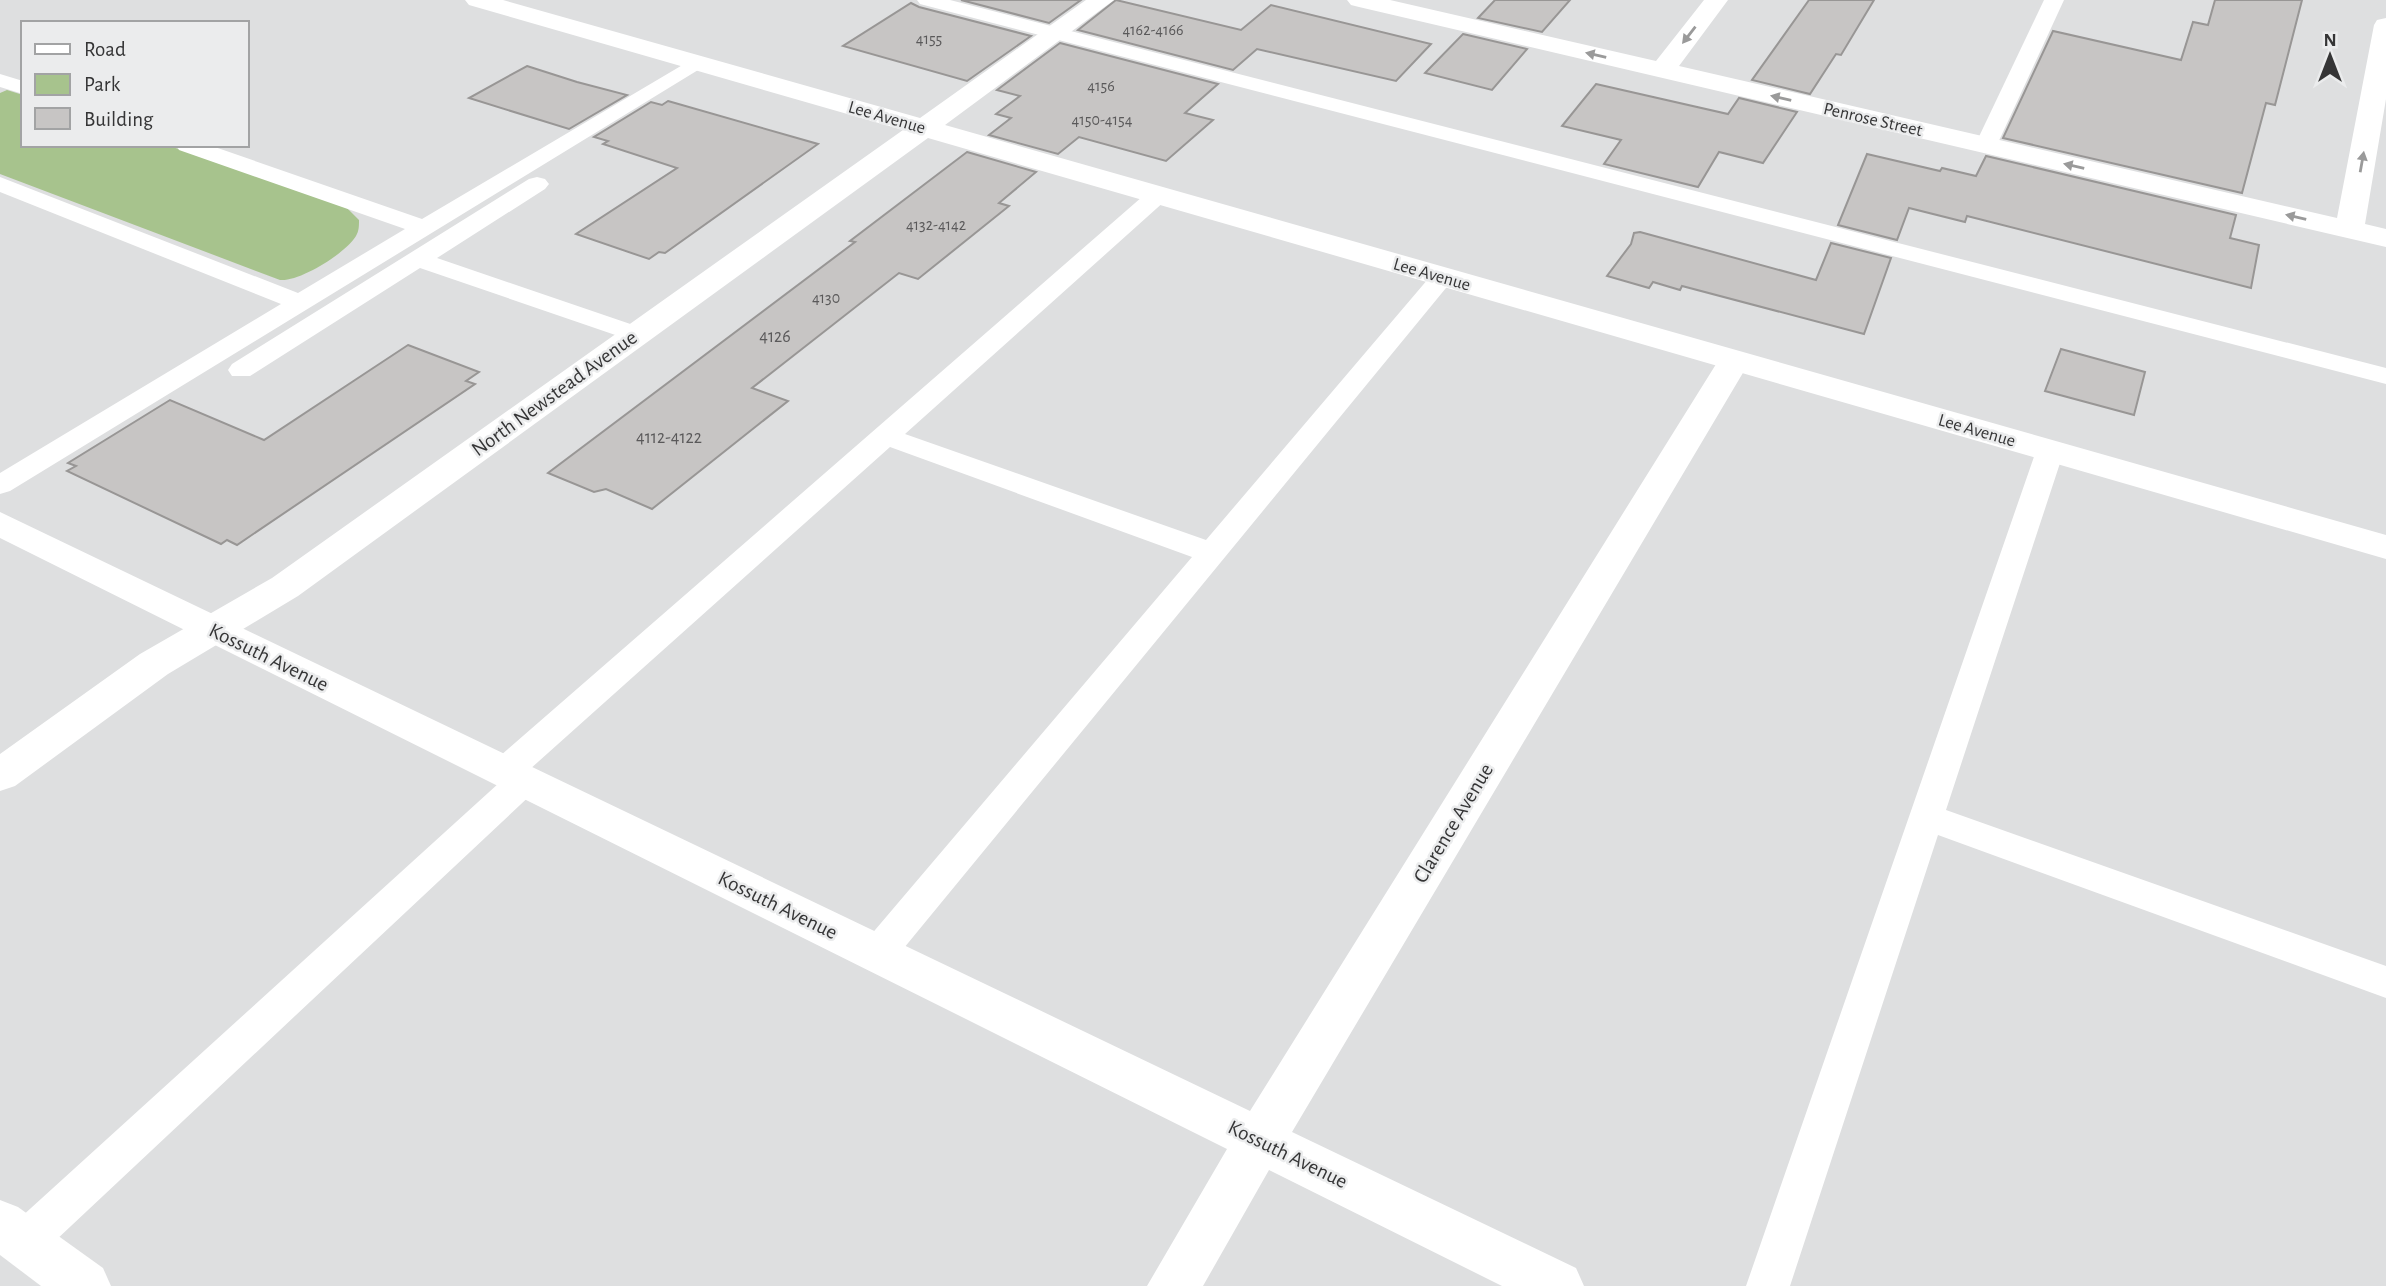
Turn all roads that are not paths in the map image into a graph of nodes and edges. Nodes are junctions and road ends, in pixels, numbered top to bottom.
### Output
1 (477, 0) edge
2 (927, 0) edge
3 (1102, 0) edge
4 (1359, 0) edge
5 (1716, 0) edge
6 (2054, 0) edge
7 (2386, 25) edge
8 (1056, 33) junction
9 (696, 63) junction
10 (1662, 71) junction
11 (925, 128) junction
12 (1986, 145) junction
13 (193, 147) edge
14 (570, 163) dead end
15 (0, 184) edge
16 (1158, 195) junction
17 (424, 228) junction
18 (2350, 229) junction
19 (2386, 238) edge
20 (419, 260) junction
21 (1443, 277) junction
22 (301, 303) junction
23 (636, 334) junction
24 (1734, 361) junction
25 (241, 370) dead end
26 (2386, 376) edge
27 (885, 436) junction
28 (2050, 451) junction
29 (0, 485) edge
30 (0, 524) edge
31 (2386, 547) edge
32 (1212, 553) junction
33 (212, 629) junction
34 (0, 775) edge
35 (514, 776) junction
36 (1927, 817) junction
37 (877, 954) junction
38 (2386, 982) edge
39 (1259, 1140) junction
40 (12, 1233) edge
41 (84, 1286) edge
42 (1174, 1286) edge
43 (1557, 1286) edge
44 (1768, 1286) edge

1 - 9 street, Lee Avenue
2 - 8 lane
3 - 8 street, North Newstead Avenue
10 -> 4 street, Penrose Street
5 -> 10 street
6 - 12 lane
18 -> 7 street
8 - 11 street, North Newstead Avenue
8 - 26 lane
9 - 11 street, Lee Avenue
9 - 17 lane
12 -> 10 street, Penrose Street
11 - 16 street, Lee Avenue
11 - 23 street, North Newstead Avenue
18 -> 12 street, Penrose Street
13 - 17 lane
14 - 20 lane
15 - 22 lane
16 - 21 street, Lee Avenue
16 - 27 lane
17 - 22 lane
18 - 19 street, Penrose Street
20 - 23 lane
20 - 25 lane
21 - 24 street, Lee Avenue
21 - 32 lane
22 - 29 lane
23 - 33 street, North Newstead Avenue
24 - 28 street, Lee Avenue
24 - 39 street, Clarence Avenue
27 - 32 lane
27 - 35 lane
28 - 31 street, Lee Avenue
28 - 36 lane
30 - 33 street, Kossuth Avenue
32 - 37 lane
33 - 34 street, North Newstead Avenue
33 - 35 street, Kossuth Avenue
35 - 37 street, Kossuth Avenue
35 - 40 lane
36 - 38 lane
36 - 44 lane
37 - 39 street, Kossuth Avenue
39 - 42 street, Clarence Avenue
39 - 43 street, Kossuth Avenue
40 - 41 street

